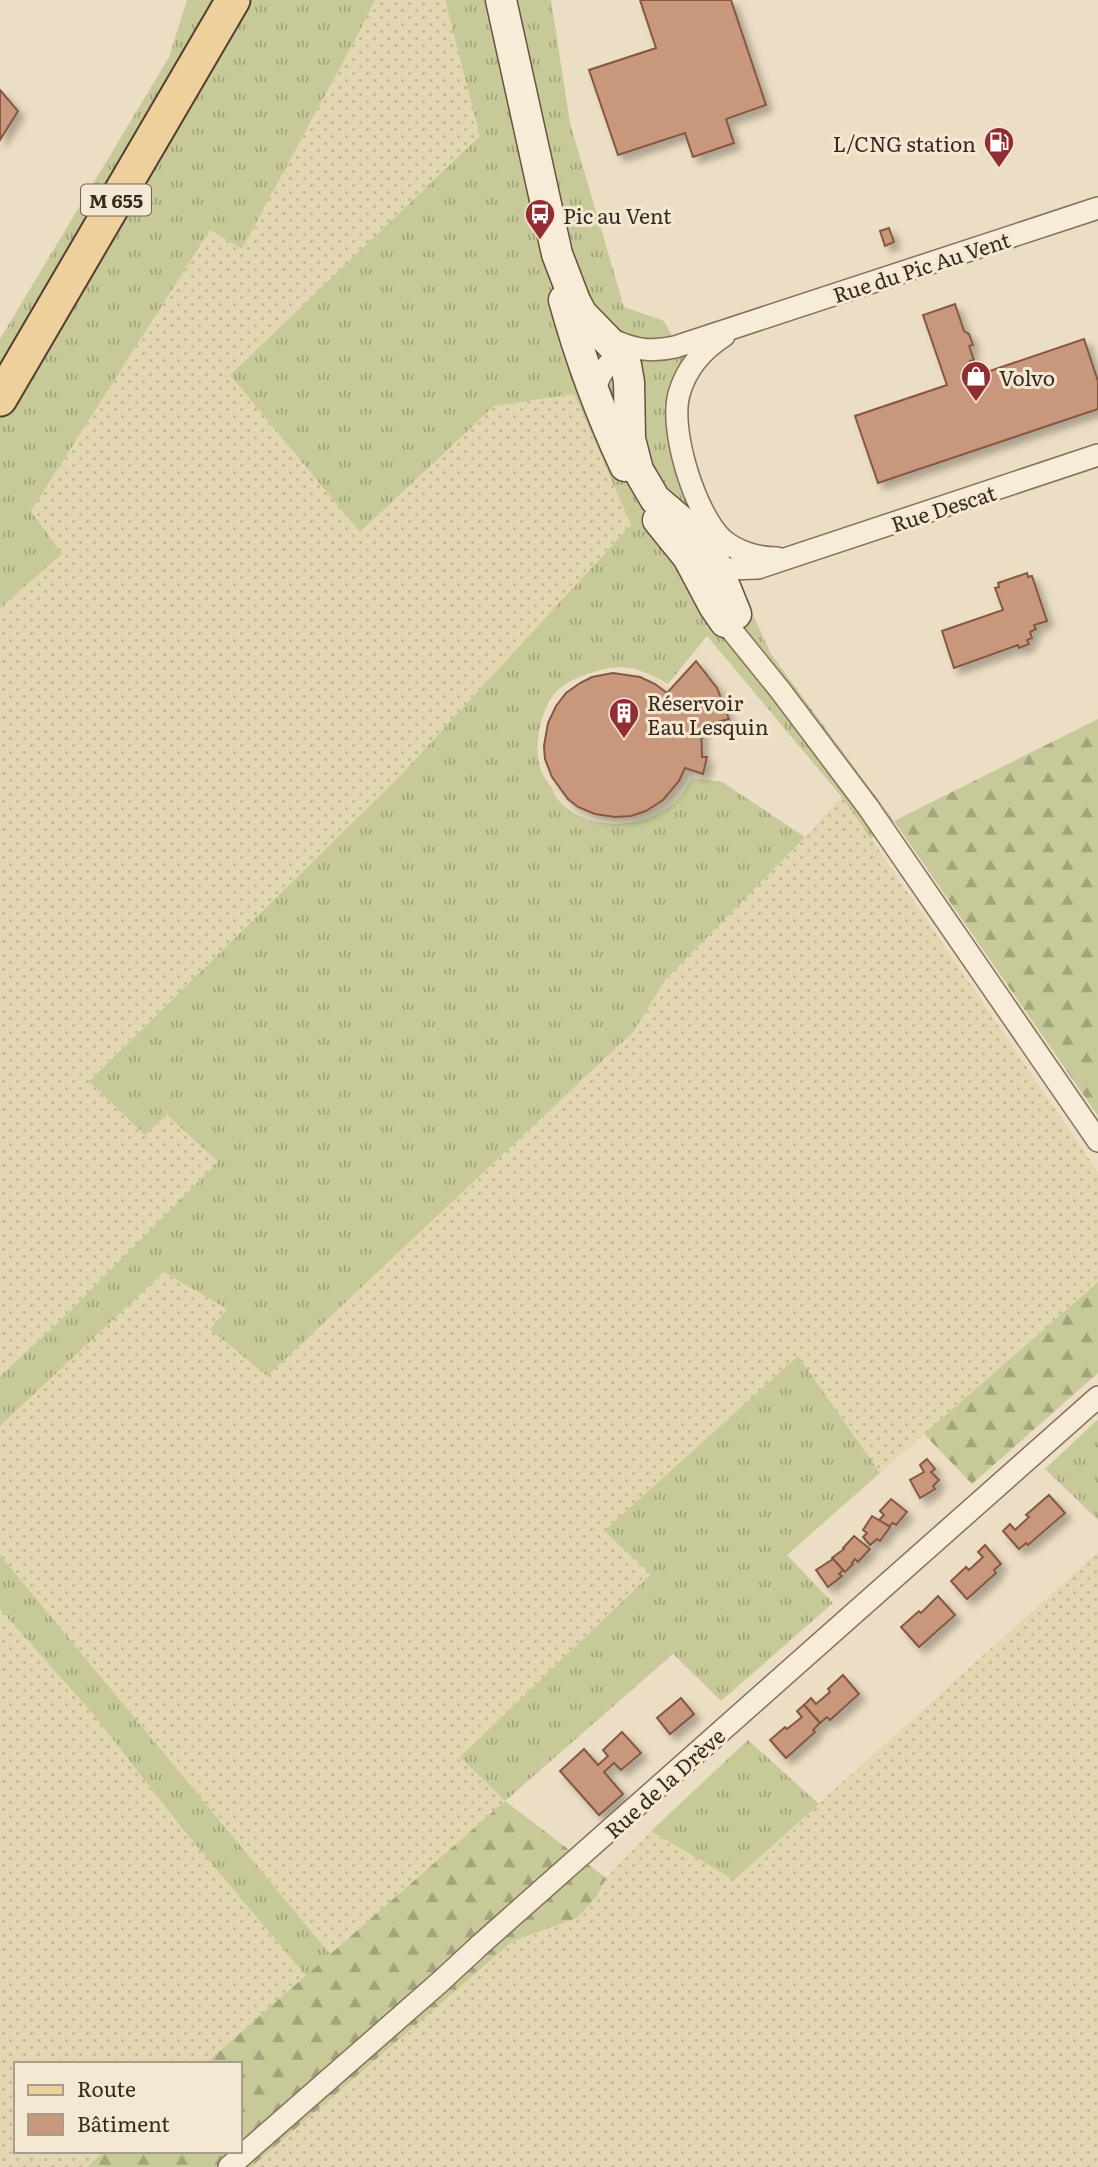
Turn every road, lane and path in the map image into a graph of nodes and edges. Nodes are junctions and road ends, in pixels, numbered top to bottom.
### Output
1 (233, 0) edge
2 (501, 0) edge
3 (1098, 208) edge
4 (557, 254) junction
5 (744, 325) junction
6 (621, 346) junction
7 (594, 395) junction
8 (0, 400) edge
9 (1098, 455) edge
10 (696, 493) joint
11 (681, 547) junction
12 (788, 558) junction
13 (717, 566) junction
14 (731, 618) junction
15 (1098, 1141) edge
16 (1098, 1396) edge
17 (229, 2167) edge

1 - 8 main road, M 655
2 - 4 street
3 - 5 street, Rue du Pic Au Vent
4 - 6 street
4 - 7 street
5 - 6 street, Rue du Pic Au Vent
5 - 10 street, Rue du Pic Au Vent
6 - 7 street
6 - 13 street
7 - 11 street
9 - 12 street, Rue Descat
10 - 12 street, Rue Descat
11 - 13 street, Rue Descat
11 - 14 street
12 - 13 street, Rue Descat
13 - 14 street
14 - 15 street
16 - 17 street, Rue de la Drève

